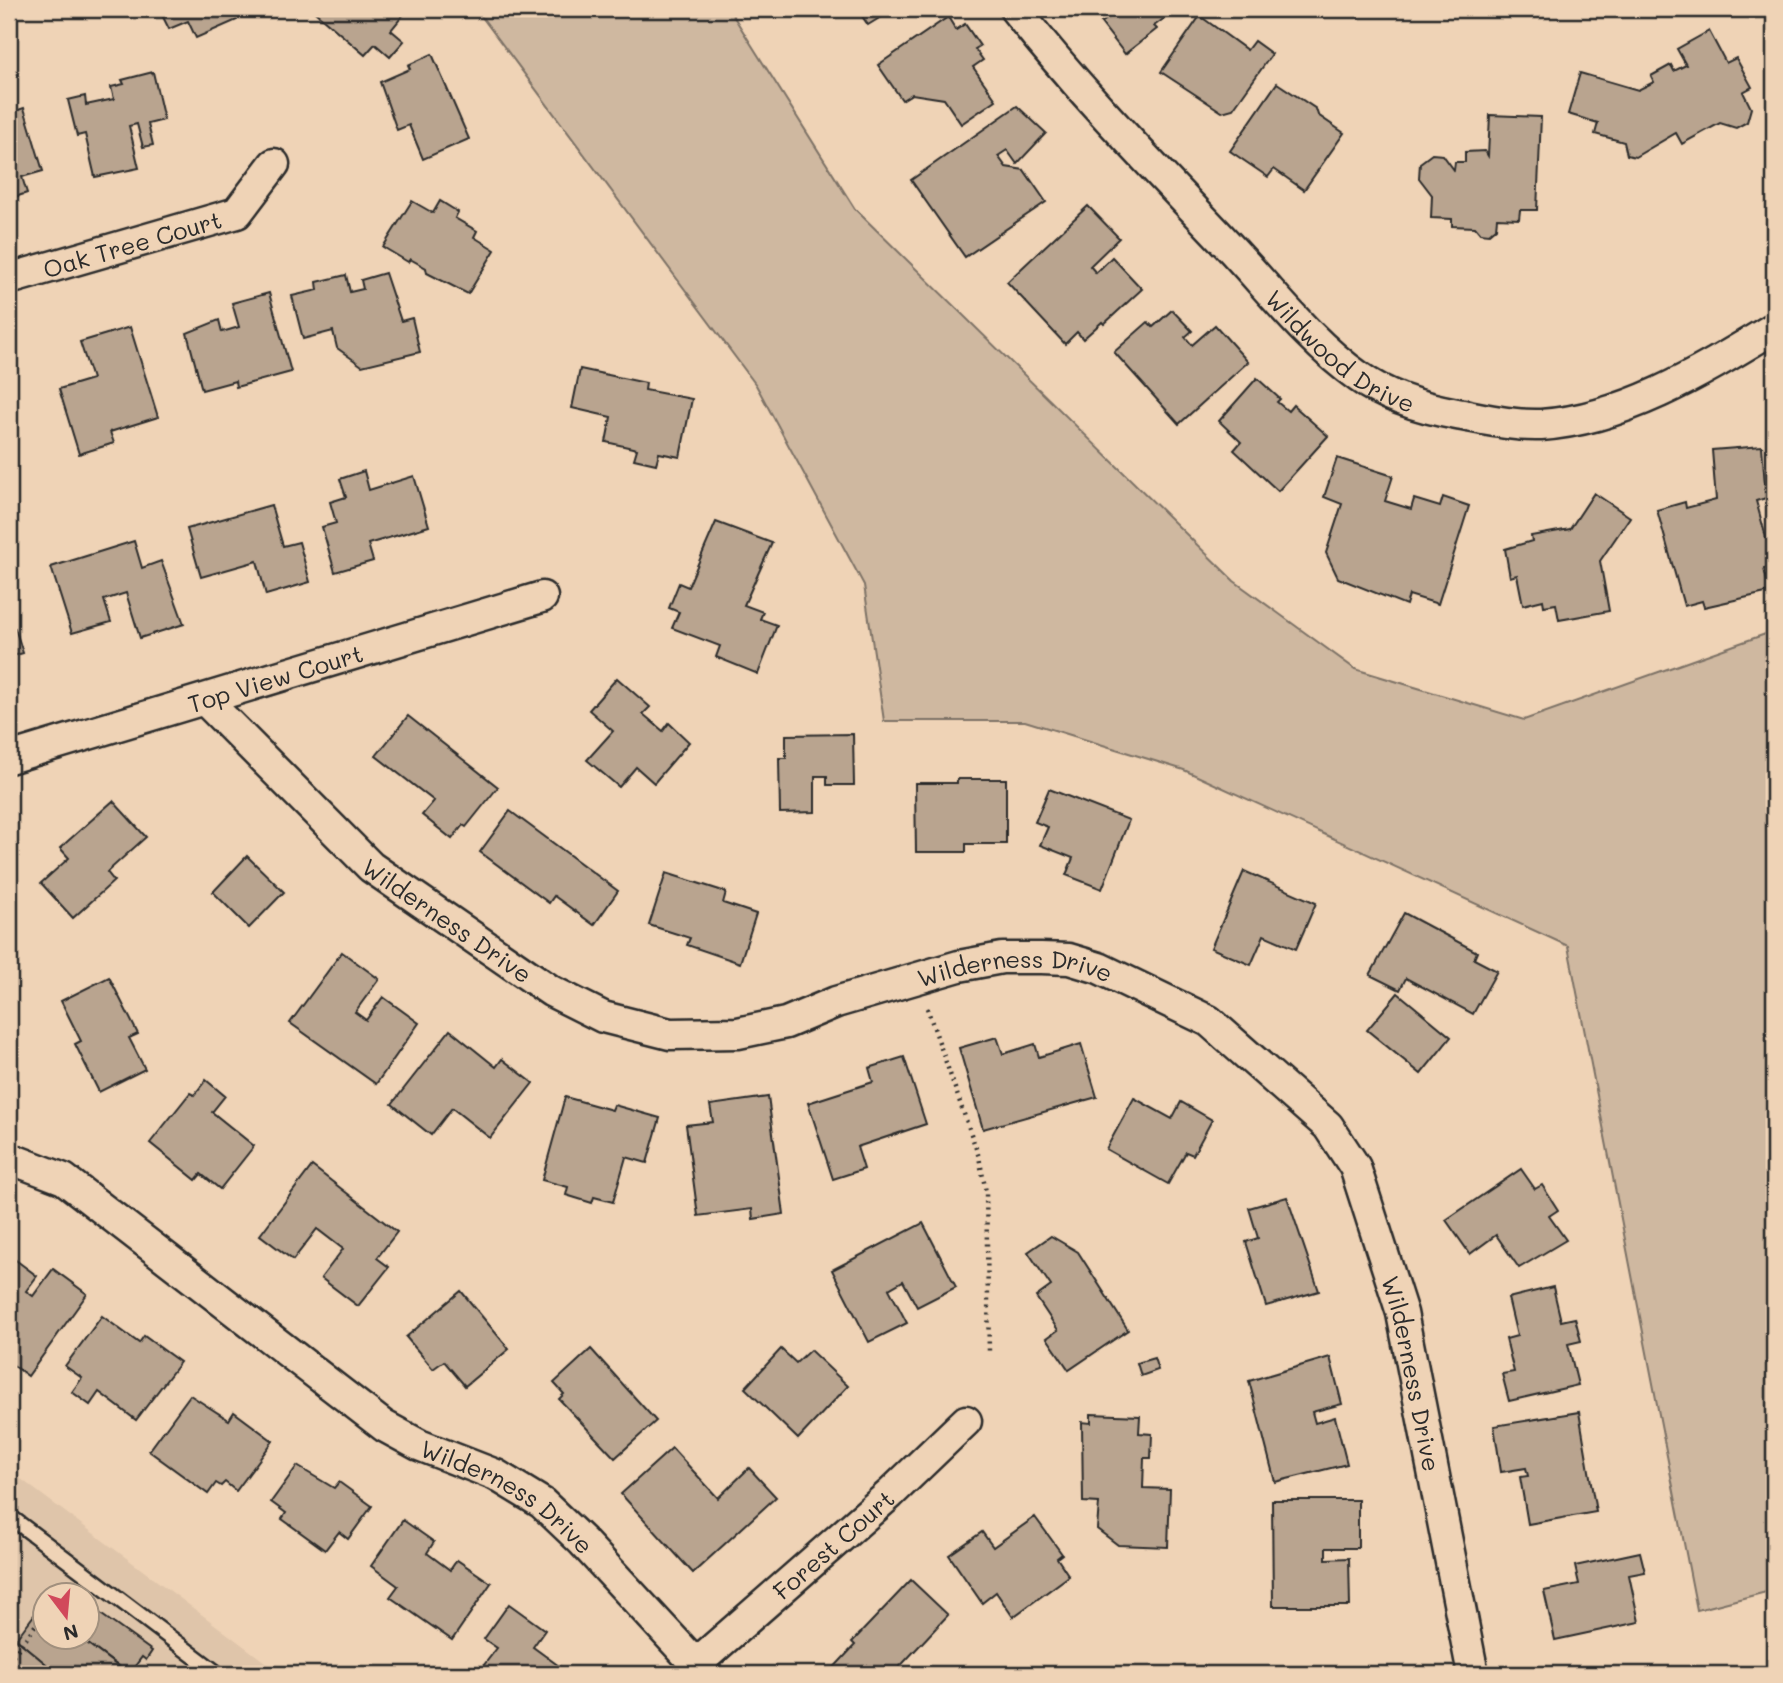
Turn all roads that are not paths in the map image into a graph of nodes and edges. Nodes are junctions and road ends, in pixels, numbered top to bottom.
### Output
1 (1015, 9) edge
2 (274, 164) dead end
3 (9, 279) edge
4 (1774, 328) edge
5 (542, 597) dead end
6 (206, 701) junction
7 (9, 758) edge
8 (9, 1158) edge
9 (966, 1421) dead end
10 (9, 1516) edge
11 (701, 1669) edge
12 (218, 1674) edge
13 (1473, 1674) edge

1 - 4 street, Wildwood Drive
2 - 3 street, Oak Tree Court
5 - 6 street, Top View Court
6 - 7 street, Top View Court
6 - 13 street, Wilderness Drive
8 - 11 street, Wilderness Drive
9 - 11 street, Forest Court
10 - 12 lane

